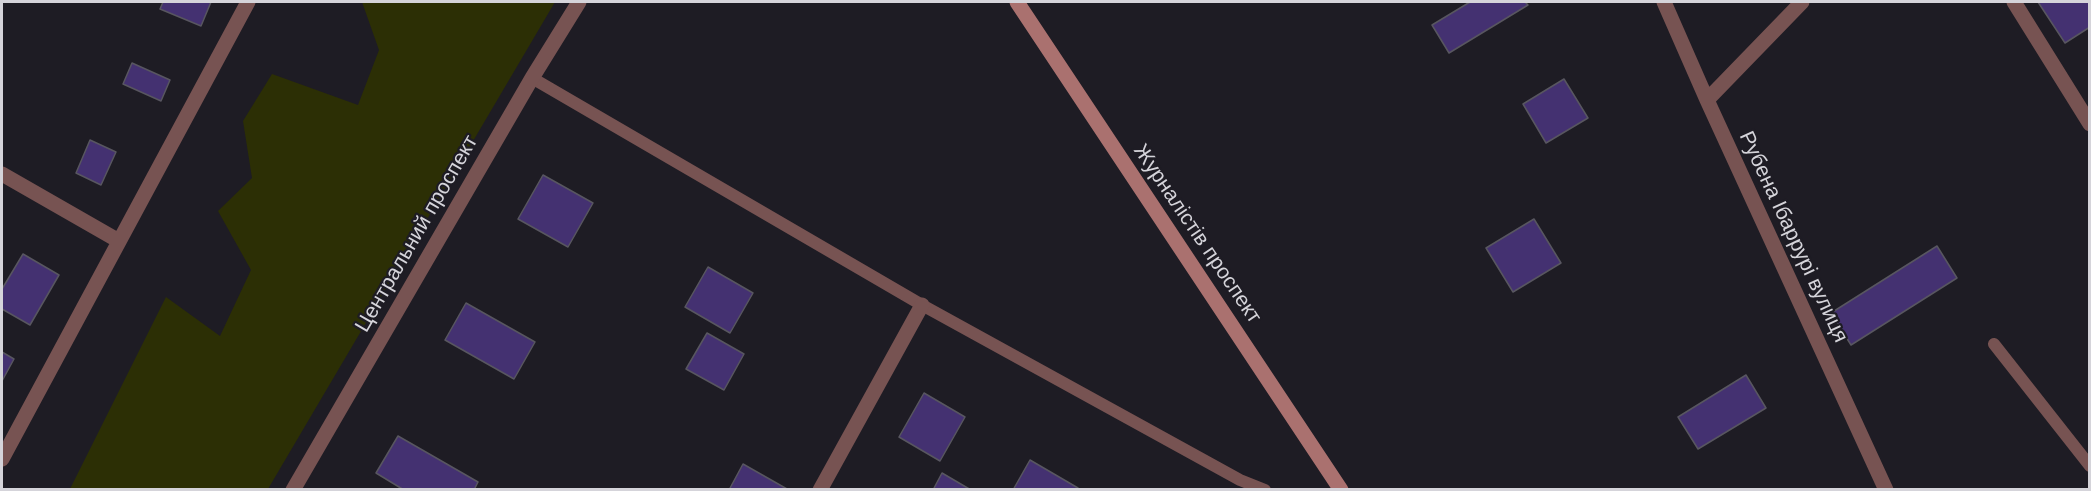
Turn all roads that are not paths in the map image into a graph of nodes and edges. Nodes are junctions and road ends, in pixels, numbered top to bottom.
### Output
1 (248, 2) edge
2 (579, 2) edge
3 (1017, 2) edge
4 (1664, 2) edge
5 (1802, 2) edge
6 (2014, 2) edge
7 (532, 78) junction
8 (1707, 100) junction
9 (2090, 124) edge
10 (2, 174) edge
11 (119, 241) junction
12 (922, 305) junction
13 (1995, 344) dead end
14 (2, 459) edge
15 (2090, 466) edge
16 (293, 489) edge
17 (820, 489) edge
18 (1265, 489) edge
19 (1341, 489) edge
20 (1886, 489) edge

1 - 11 street
2 - 7 street, Центральний проспект
3 - 19 main road, Журналістів проспект
4 - 8 street, Рубена Ібаррурі вулиця
5 - 8 street
6 - 9 street
7 - 12 lane
7 - 16 street, Центральний проспект
8 - 20 street, Рубена Ібаррурі вулиця
10 - 11 street
11 - 14 street
12 - 17 street
12 - 18 lane
13 - 15 lane

